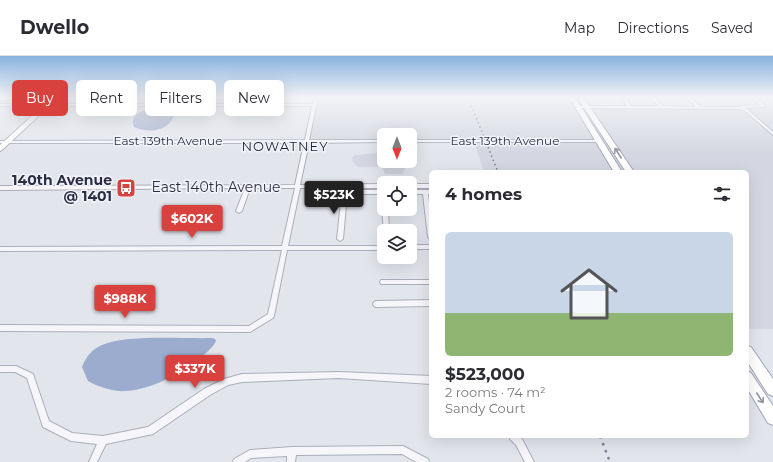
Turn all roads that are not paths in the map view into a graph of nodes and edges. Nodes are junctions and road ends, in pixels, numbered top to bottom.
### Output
1 (35, 116) edge
2 (312, 116) edge
3 (584, 116) edge
4 (593, 116) edge
5 (753, 116) edge
6 (773, 134) edge
7 (307, 141) junction
8 (377, 141) edge
9 (417, 141) edge
10 (599, 141) junction
11 (0, 142) edge
12 (8, 142) junction
13 (0, 149) edge
14 (617, 170) edge
15 (629, 170) edge
16 (248, 186) junction
17 (298, 186) junction
18 (377, 186) edge
19 (417, 186) edge
20 (429, 186) edge
21 (0, 188) edge
22 (377, 192) edge
23 (417, 192) edge
24 (428, 192) edge
25 (429, 207) edge
26 (239, 211) dead end
27 (340, 239) dead end
28 (417, 247) edge
29 (429, 247) edge
30 (0, 248) edge
31 (285, 248) junction
32 (377, 248) edge
33 (383, 282) dead end
34 (429, 282) edge
35 (429, 303) edge
36 (376, 304) dead end
37 (0, 328) edge
38 (749, 354) edge
39 (0, 369) edge
40 (429, 380) edge
41 (749, 380) edge
42 (773, 390) edge
43 (773, 418) edge
44 (515, 438) edge
45 (103, 440) junction
46 (292, 451) junction
47 (93, 462) edge
48 (237, 462) edge
49 (291, 462) edge
50 (426, 462) edge
51 (530, 462) edge

1 - 12 street
2 - 7 street
3 - 10 main road
15 -> 4 main road
5 - 6 street
7 - 8 street, East 139th Avenue
7 - 12 street, East 139th Avenue
7 - 17 street
9 - 10 street, East 139th Avenue
10 - 14 main road
11 - 12 street, East 139th Avenue
12 - 13 street
16 - 17 street, East 140th Avenue
16 - 21 street, East 140th Avenue
16 - 26 street
17 - 18 street, East 140th Avenue
17 - 31 street
19 - 20 street
22 - 27 street
23 - 24 street
24 - 25 street
28 - 29 street
30 - 31 street
31 - 32 street
31 - 37 street
33 - 34 street
35 - 36 street
38 - 42 main road
39 - 45 street
40 - 45 street
41 -> 43 main road
44 - 51 street
45 - 47 street
46 - 48 street
46 - 49 street
46 - 50 street

